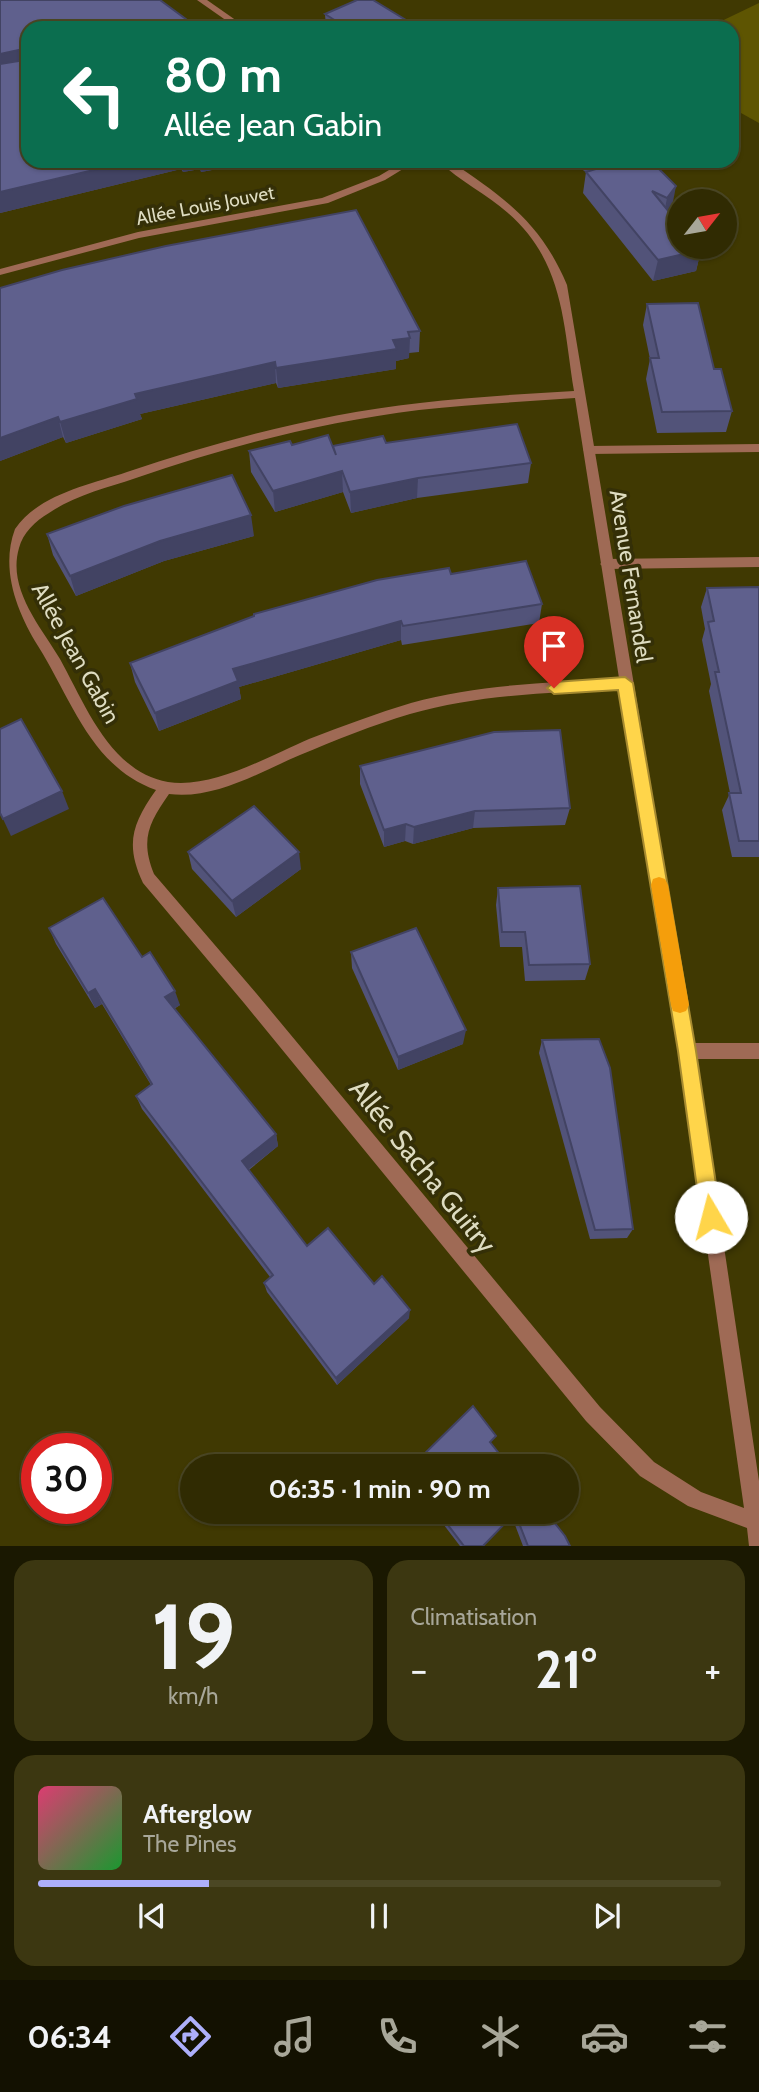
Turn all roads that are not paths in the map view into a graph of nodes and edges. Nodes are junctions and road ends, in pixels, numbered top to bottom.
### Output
1 (201, 0) edge
2 (232, 21) edge
3 (399, 168) edge
4 (454, 168) edge
5 (0, 272) edge
6 (581, 394) junction
7 (759, 448) edge
8 (589, 450) junction
9 (759, 562) edge
10 (606, 564) junction
11 (625, 683) junction
12 (165, 788) junction
13 (687, 1051) junction
14 (759, 1051) edge
15 (754, 1521) junction
16 (759, 1546) edge

1 - 2 street
3 - 5 street, Allée Louis Jouvet
4 - 6 street, Avenue Fernandel
6 - 8 street, Avenue Fernandel
6 - 12 street, Allée Jean Gabin
7 - 8 street
8 - 10 street, Avenue Fernandel
9 - 10 street
10 - 11 street, Avenue Fernandel
11 - 12 street, Allée Jean Gabin
11 - 13 street, Avenue Fernandel
12 - 15 street, Allée Sacha Guitry
13 - 14 street
13 - 15 street, Avenue Fernandel
15 - 16 street, Avenue Fernandel

